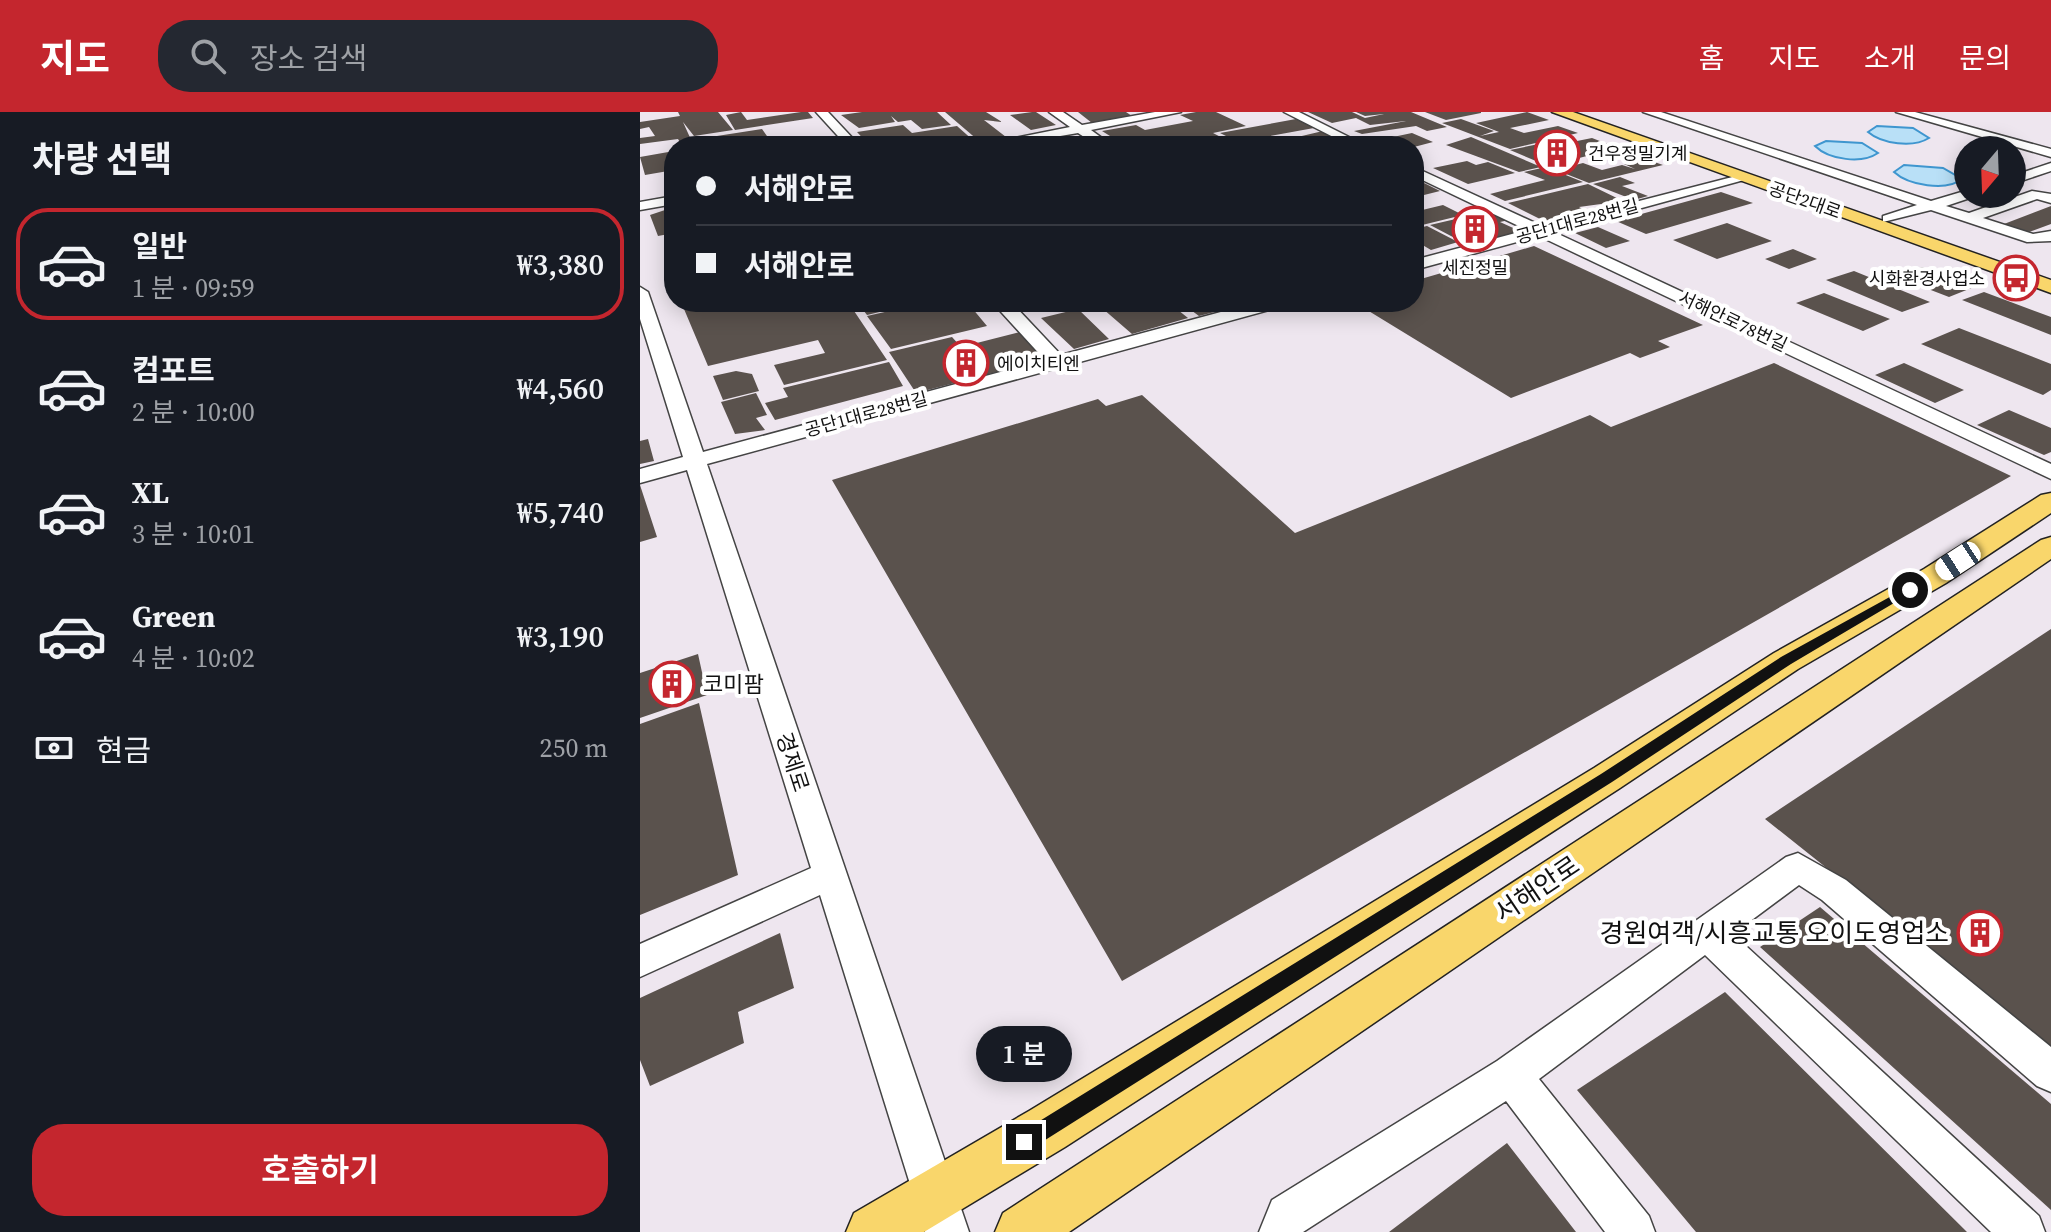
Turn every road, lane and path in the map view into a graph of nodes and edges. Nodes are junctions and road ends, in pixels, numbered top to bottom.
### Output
1 (822, 112) edge
2 (1055, 112) edge
3 (1175, 112) edge
4 (1290, 112) edge
5 (1559, 112) edge
6 (1580, 112) edge
7 (1649, 112) edge
8 (1902, 112) edge
9 (1080, 129) junction
10 (845, 136) edge
11 (1039, 136) edge
12 (1091, 136) edge
13 (1340, 136) edge
14 (2051, 153) edge
15 (2049, 169) edge
16 (1746, 175) junction
17 (1424, 176) edge
18 (2026, 176) edge
19 (1954, 198) edge
20 (2051, 199) edge
21 (664, 202) edge
22 (1931, 205) junction
23 (640, 206) edge
24 (1969, 218) junction
25 (1888, 219) junction
26 (1540, 231) junction
27 (2051, 236) edge
28 (1424, 262) edge
29 (2051, 276) edge
30 (2051, 287) edge
31 (640, 292) edge
32 (1010, 312) edge
33 (1241, 312) edge
34 (1057, 362) junction
35 (695, 461) junction
36 (2051, 472) edge
37 (640, 476) edge
38 (2051, 501) edge
39 (2051, 546) edge
40 (830, 875) junction
41 (1707, 933) junction
42 (640, 961) edge
43 (2051, 1072) edge
44 (1511, 1075) junction
45 (941, 1214) edge
46 (873, 1232) edge
47 (1022, 1232) edge
48 (1281, 1232) edge
49 (1633, 1232) edge
50 (2023, 1232) edge

1 - 10 street
2 - 9 street
3 - 9 street
4 - 13 street
5 - 16 main road, 공단2대로
6 - 16 main road, 공단2대로
7 - 22 street
8 - 14 street
9 - 11 street
9 - 12 street
15 - 18 street
16 - 25 main road, 공단2대로
16 - 26 street, 공단1대로28번길
16 - 30 main road, 공단2대로
17 - 26 street, 서해안로78번길
19 - 22 street
20 - 24 street
21 - 23 street
22 - 24 street
22 - 25 street
24 - 27 street
25 - 29 main road, 공단2대로
26 - 28 street, 공단1대로28번길
26 - 36 street, 서해안로78번길
31 - 35 street, 경제로
32 - 34 street
33 - 34 street, 공단1대로28번길
34 - 35 street, 공단1대로28번길
35 - 37 street, 공단1대로28번길
35 - 40 street, 경제로
38 - 45 main road
39 - 47 main road, 서해안로
40 - 42 street
40 - 45 street, 경제로
41 - 43 street
41 - 44 street
41 - 50 street
44 - 48 street
44 - 49 street
45 - 46 main road

